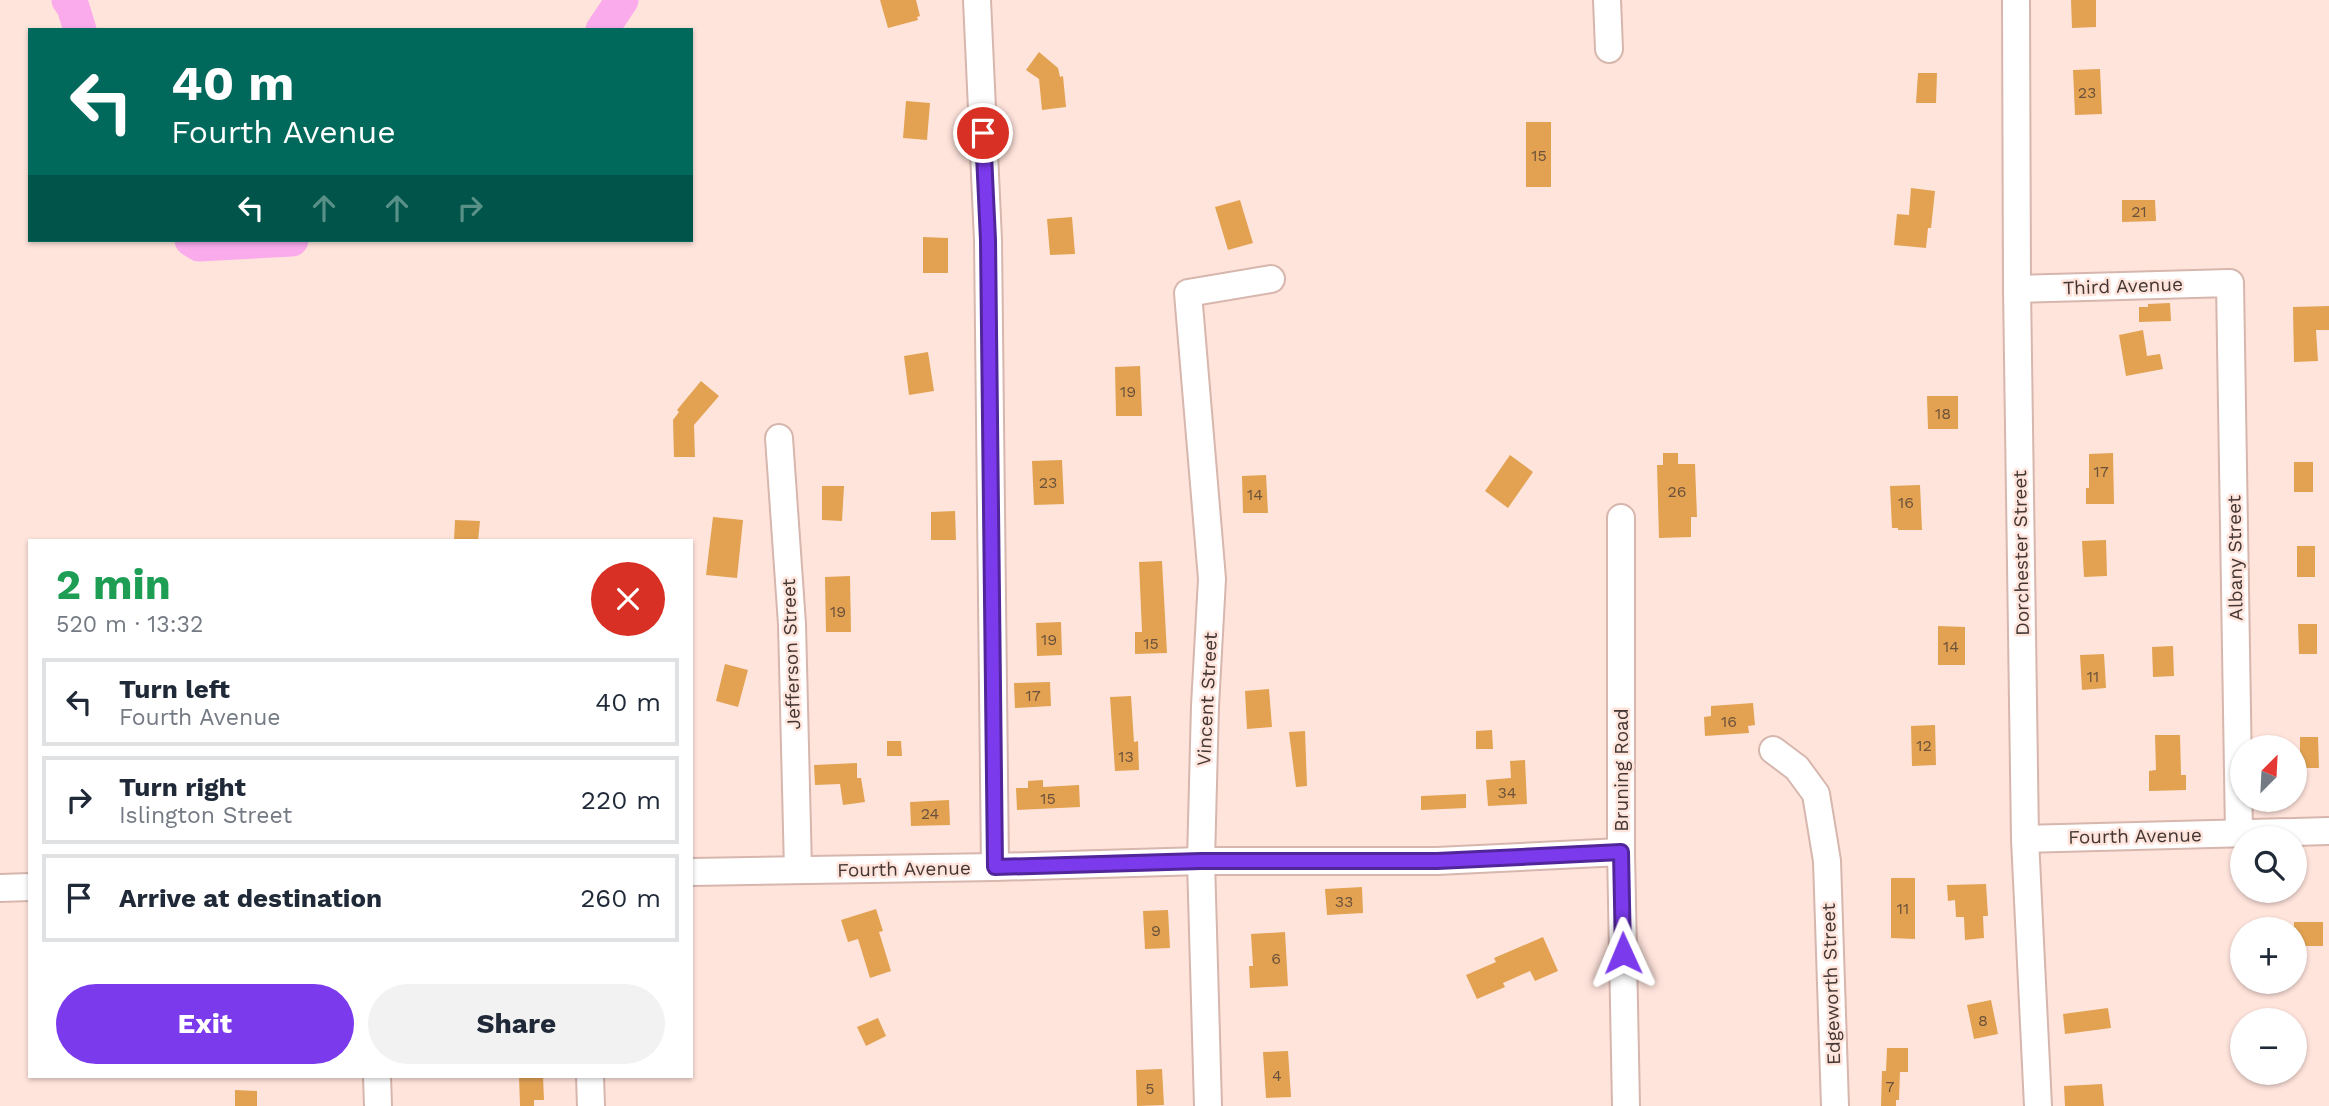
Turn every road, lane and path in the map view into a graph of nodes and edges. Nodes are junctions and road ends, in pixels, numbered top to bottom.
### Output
1 (977, 0) edge
2 (1607, 0) edge
3 (2016, 0) edge
4 (1609, 48) dead end
5 (1270, 279) dead end
6 (2230, 283) joint
7 (2017, 289) junction
8 (779, 438) dead end
9 (1621, 519) dead end
10 (1773, 750) dead end
11 (2239, 826) edge
12 (2307, 831) edge
13 (2329, 831) edge
14 (2230, 833) edge
15 (2025, 839) junction
16 (1621, 852) junction
17 (1201, 861) junction
18 (995, 867) junction
19 (798, 870) junction
20 (693, 872) edge
21 (28, 887) edge
22 (0, 888) edge
23 (377, 1078) edge
24 (590, 1078) edge
25 (378, 1106) edge
26 (591, 1106) edge
27 (1208, 1106) edge
28 (1626, 1106) edge
29 (1835, 1106) edge
30 (2038, 1106) edge

1 - 18 street
2 - 4 street
3 - 7 street, Dorchester Street
5 - 17 street, Vincent Street
6 - 7 street, Third Avenue
6 - 11 street, Albany Street
7 - 15 street, Dorchester Street
8 - 19 street, Jefferson Street
9 - 16 street, Bruning Road
10 - 29 street, Edgeworth Street
12 - 13 street, Fourth Avenue
14 - 15 street, Fourth Avenue
15 - 30 street, Dorchester Street
16 - 17 street, Fourth Avenue
16 - 28 street, Bruning Road
17 - 18 street, Fourth Avenue
17 - 27 street, Vincent Street
18 - 19 street, Fourth Avenue
19 - 20 street, Fourth Avenue
21 - 22 street
23 - 25 street
24 - 26 street

